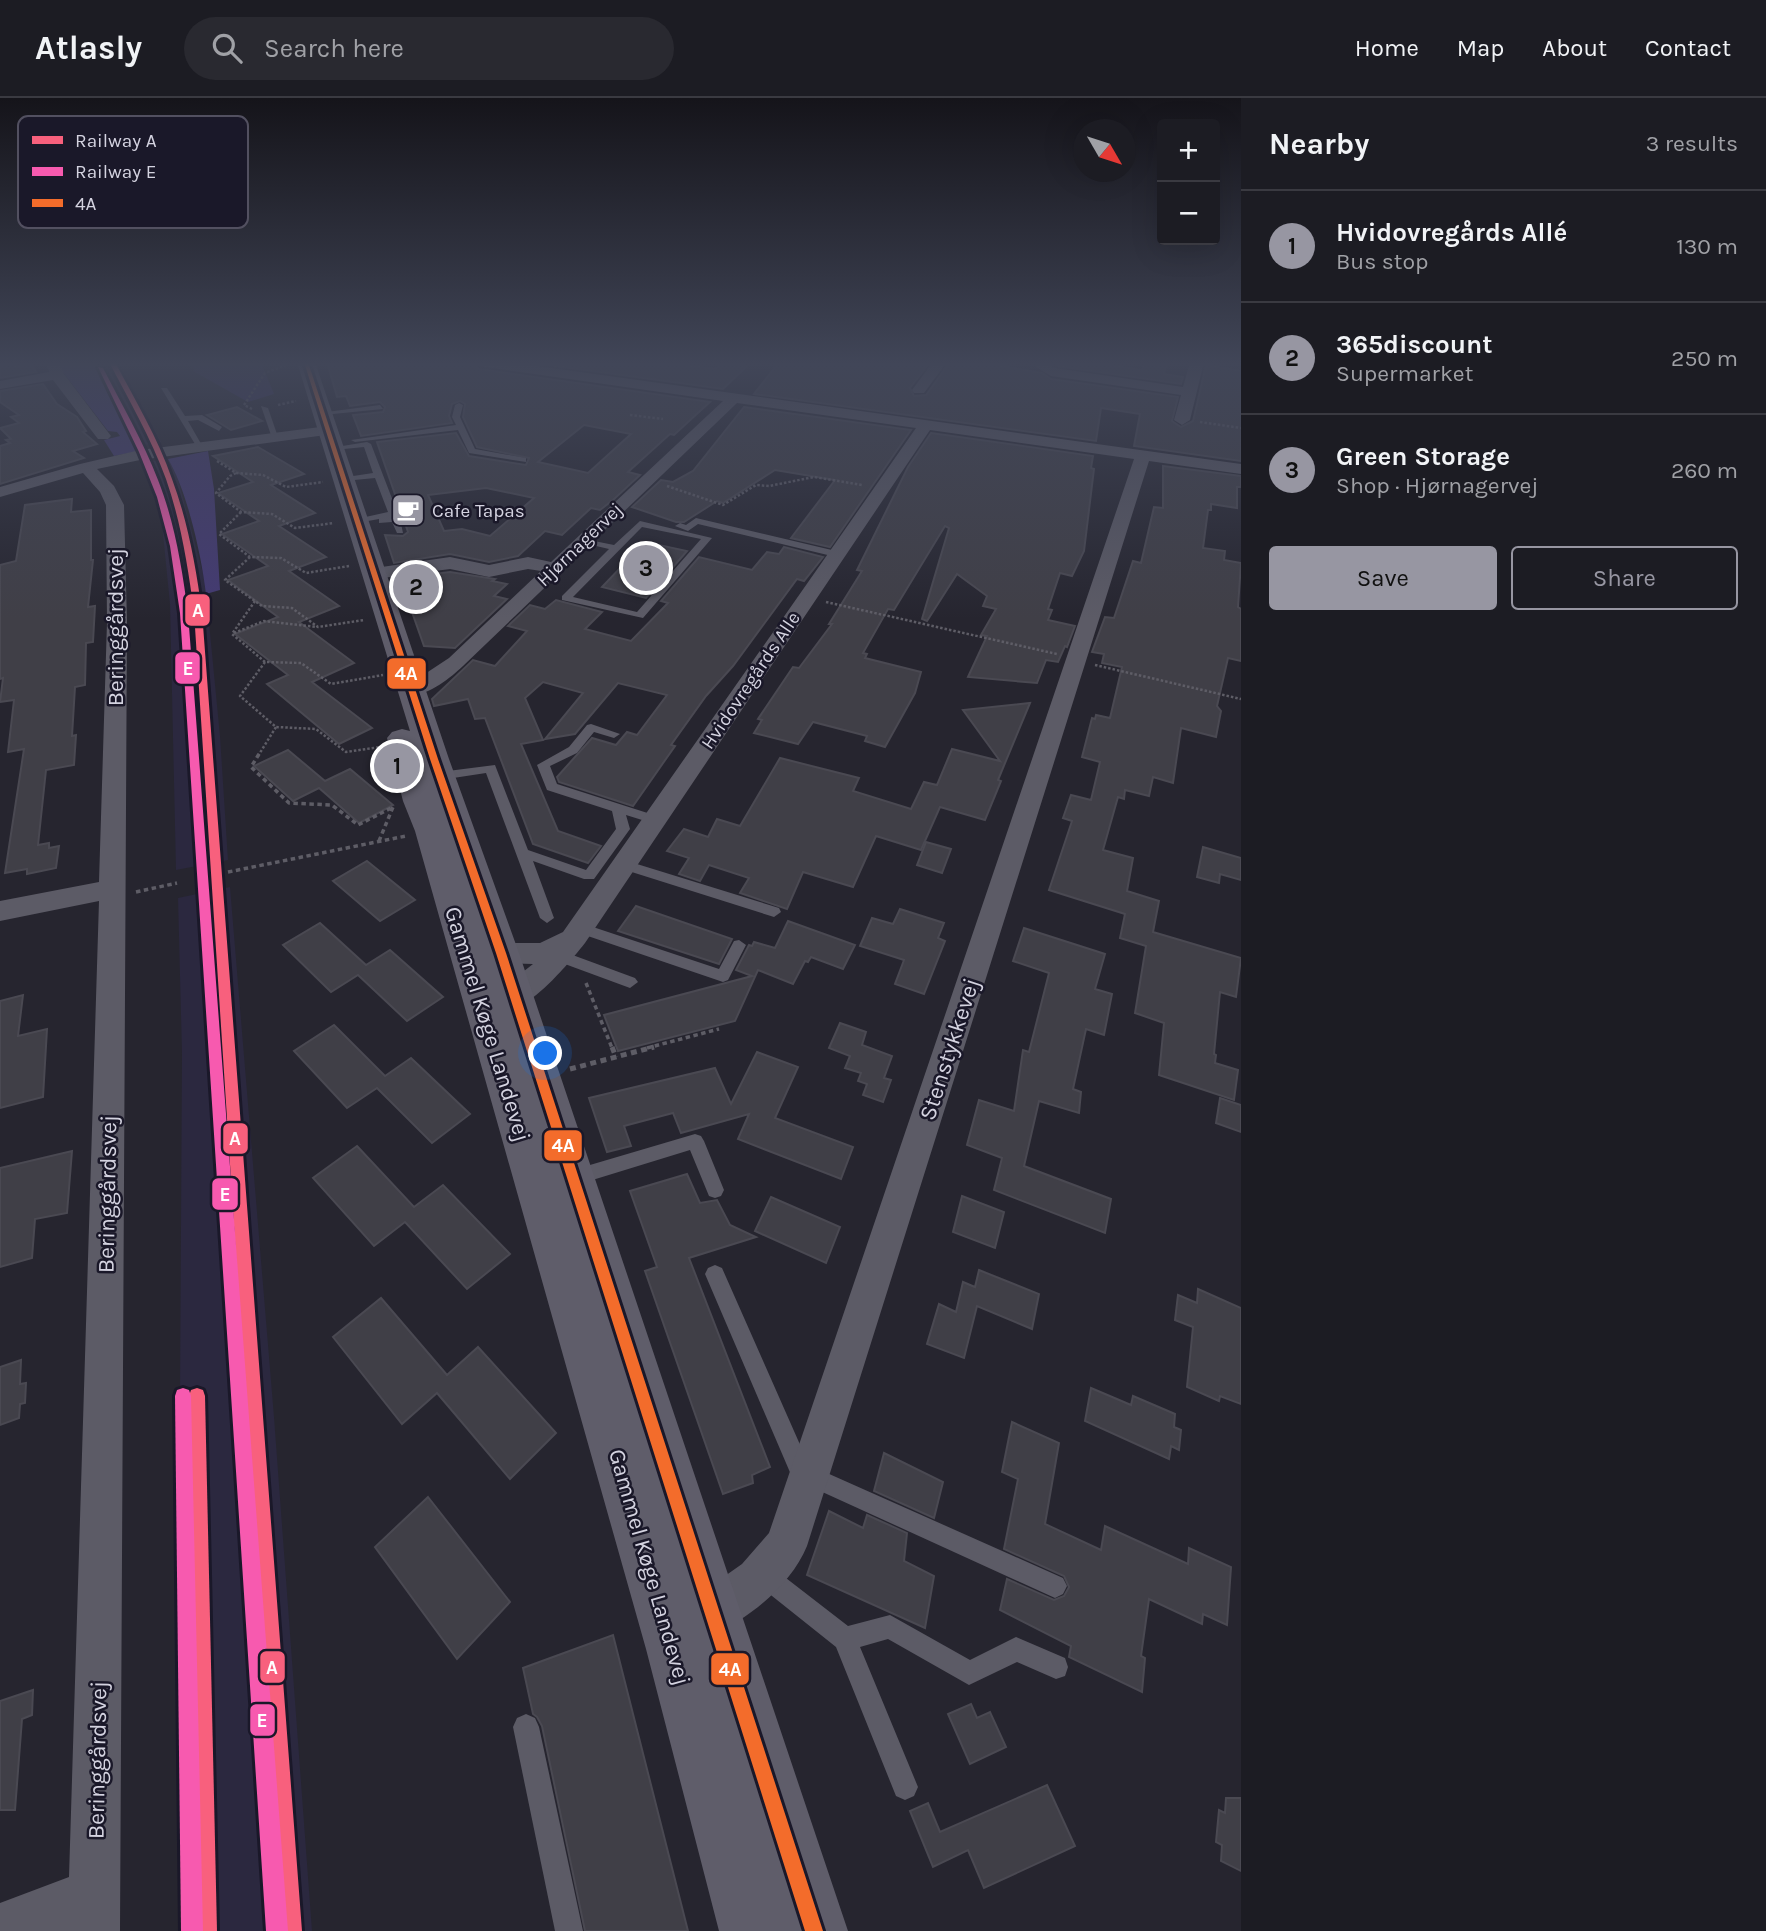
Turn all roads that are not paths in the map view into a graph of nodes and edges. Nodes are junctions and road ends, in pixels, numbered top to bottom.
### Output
1 (193, 448) edge
2 (321, 448) edge
3 (329, 448) edge
4 (369, 448) edge
5 (470, 448) edge
6 (681, 448) edge
7 (910, 448) edge
8 (1084, 448) edge
9 (1143, 456) junction
10 (523, 460) dead end
11 (86, 467) junction
12 (1241, 470) edge
13 (379, 475) junction
14 (0, 492) edge
15 (351, 522) junction
16 (680, 526) dead end
17 (400, 531) dead end
18 (582, 540) junction
19 (616, 548) junction
20 (836, 554) junction
21 (554, 568) junction
22 (363, 569) junction
23 (401, 675) junction
24 (614, 734) dead end
25 (440, 776) junction
26 (618, 808) junction
27 (654, 820) junction
28 (523, 853) junction
29 (624, 864) junction
30 (112, 889) junction
31 (0, 911) edge
32 (774, 912) dead end
33 (547, 918) dead end
34 (739, 945) dead end
35 (573, 946) junction
36 (501, 953) junction
37 (630, 982) dead end
38 (514, 995) junction
39 (571, 1179) junction
40 (715, 1190) dead end
41 (715, 1274) dead end
42 (808, 1480) junction
43 (762, 1573) junction
44 (1055, 1586) dead end
45 (711, 1613) junction
46 (845, 1639) junction
47 (1056, 1667) dead end
48 (526, 1727) dead end
49 (905, 1787) dead end
50 (95, 1912) edge
51 (0, 1929) edge
52 (569, 1931) edge
53 (753, 1931) edge
54 (814, 1931) edge

1 - 11 street
2 - 15 main road, Gammel Køge Landevej
3 - 13 lane
4 - 13 lane
5 - 10 lane
6 - 18 street, Hjørnagervej
7 - 20 street, Hvidovregårds Alle
8 - 9 street
9 - 12 street
9 - 42 street, Stenstykkevej
11 - 14 street
11 - 30 street, Beringgårdsvej
13 - 15 lane
15 - 17 lane
15 - 22 main road, Gammel Køge Landevej
16 - 20 lane
18 - 19 lane
18 - 21 street, Hjørnagervej
19 - 19 lane
20 - 27 street, Hvidovregårds Alle
21 - 22 street
21 - 23 street, Hjørnagervej
22 - 23 main road, Gammel Køge Landevej
22 - 23 main road, Gammel Køge Landevej
23 - 25 main road, Gammel Køge Landevej
23 - 53 main road, Gammel Køge Landevej
24 - 26 lane
25 - 28 lane
25 - 36 main road, Gammel Køge Landevej
26 - 27 lane
26 - 28 lane
27 - 29 street, Hvidovregårds Alle
28 - 33 lane
29 - 32 lane
29 - 35 street, Hvidovregårds Alle
30 - 31 street
30 - 50 street, Beringgårdsvej
34 - 35 lane
35 - 36 street, Hvidovregårds Alle
35 - 37 lane
35 - 38 street, Hvidovregårds Alle
36 - 38 main road, Gammel Køge Landevej
38 - 39 main road, Gammel Køge Landevej
39 - 40 lane
39 - 45 main road, Gammel Køge Landevej
41 - 42 lane
42 - 43 street, Stenstykkevej
42 - 44 lane
43 - 45 street, Stenstykkevej
43 - 46 lane
45 - 54 main road, Gammel Køge Landevej
46 - 47 lane
46 - 49 lane
48 - 52 lane
50 - 51 street

